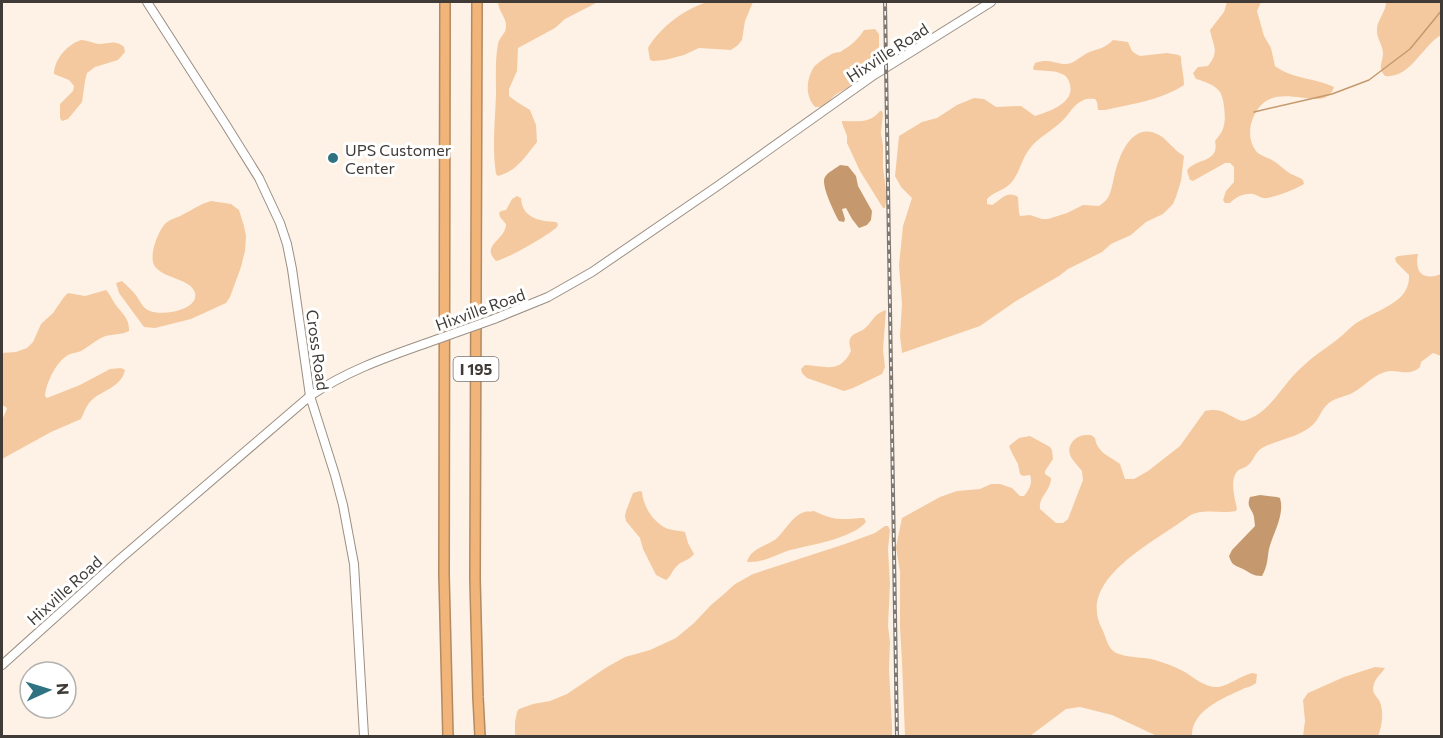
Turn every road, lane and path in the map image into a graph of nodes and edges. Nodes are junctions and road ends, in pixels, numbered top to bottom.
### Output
1 (147, 2) edge
2 (445, 2) edge
3 (477, 2) edge
4 (991, 2) edge
5 (310, 396) junction
6 (2, 665) edge
7 (480, 734) edge
8 (364, 736) edge
9 (448, 736) edge

1 - 5 street, Cross Road
2 - 9 highway, I 195
3 - 7 highway, I 195
4 - 5 street, Hixville Road, bridge
5 - 6 street, Hixville Road
5 - 8 street, Cross Road

